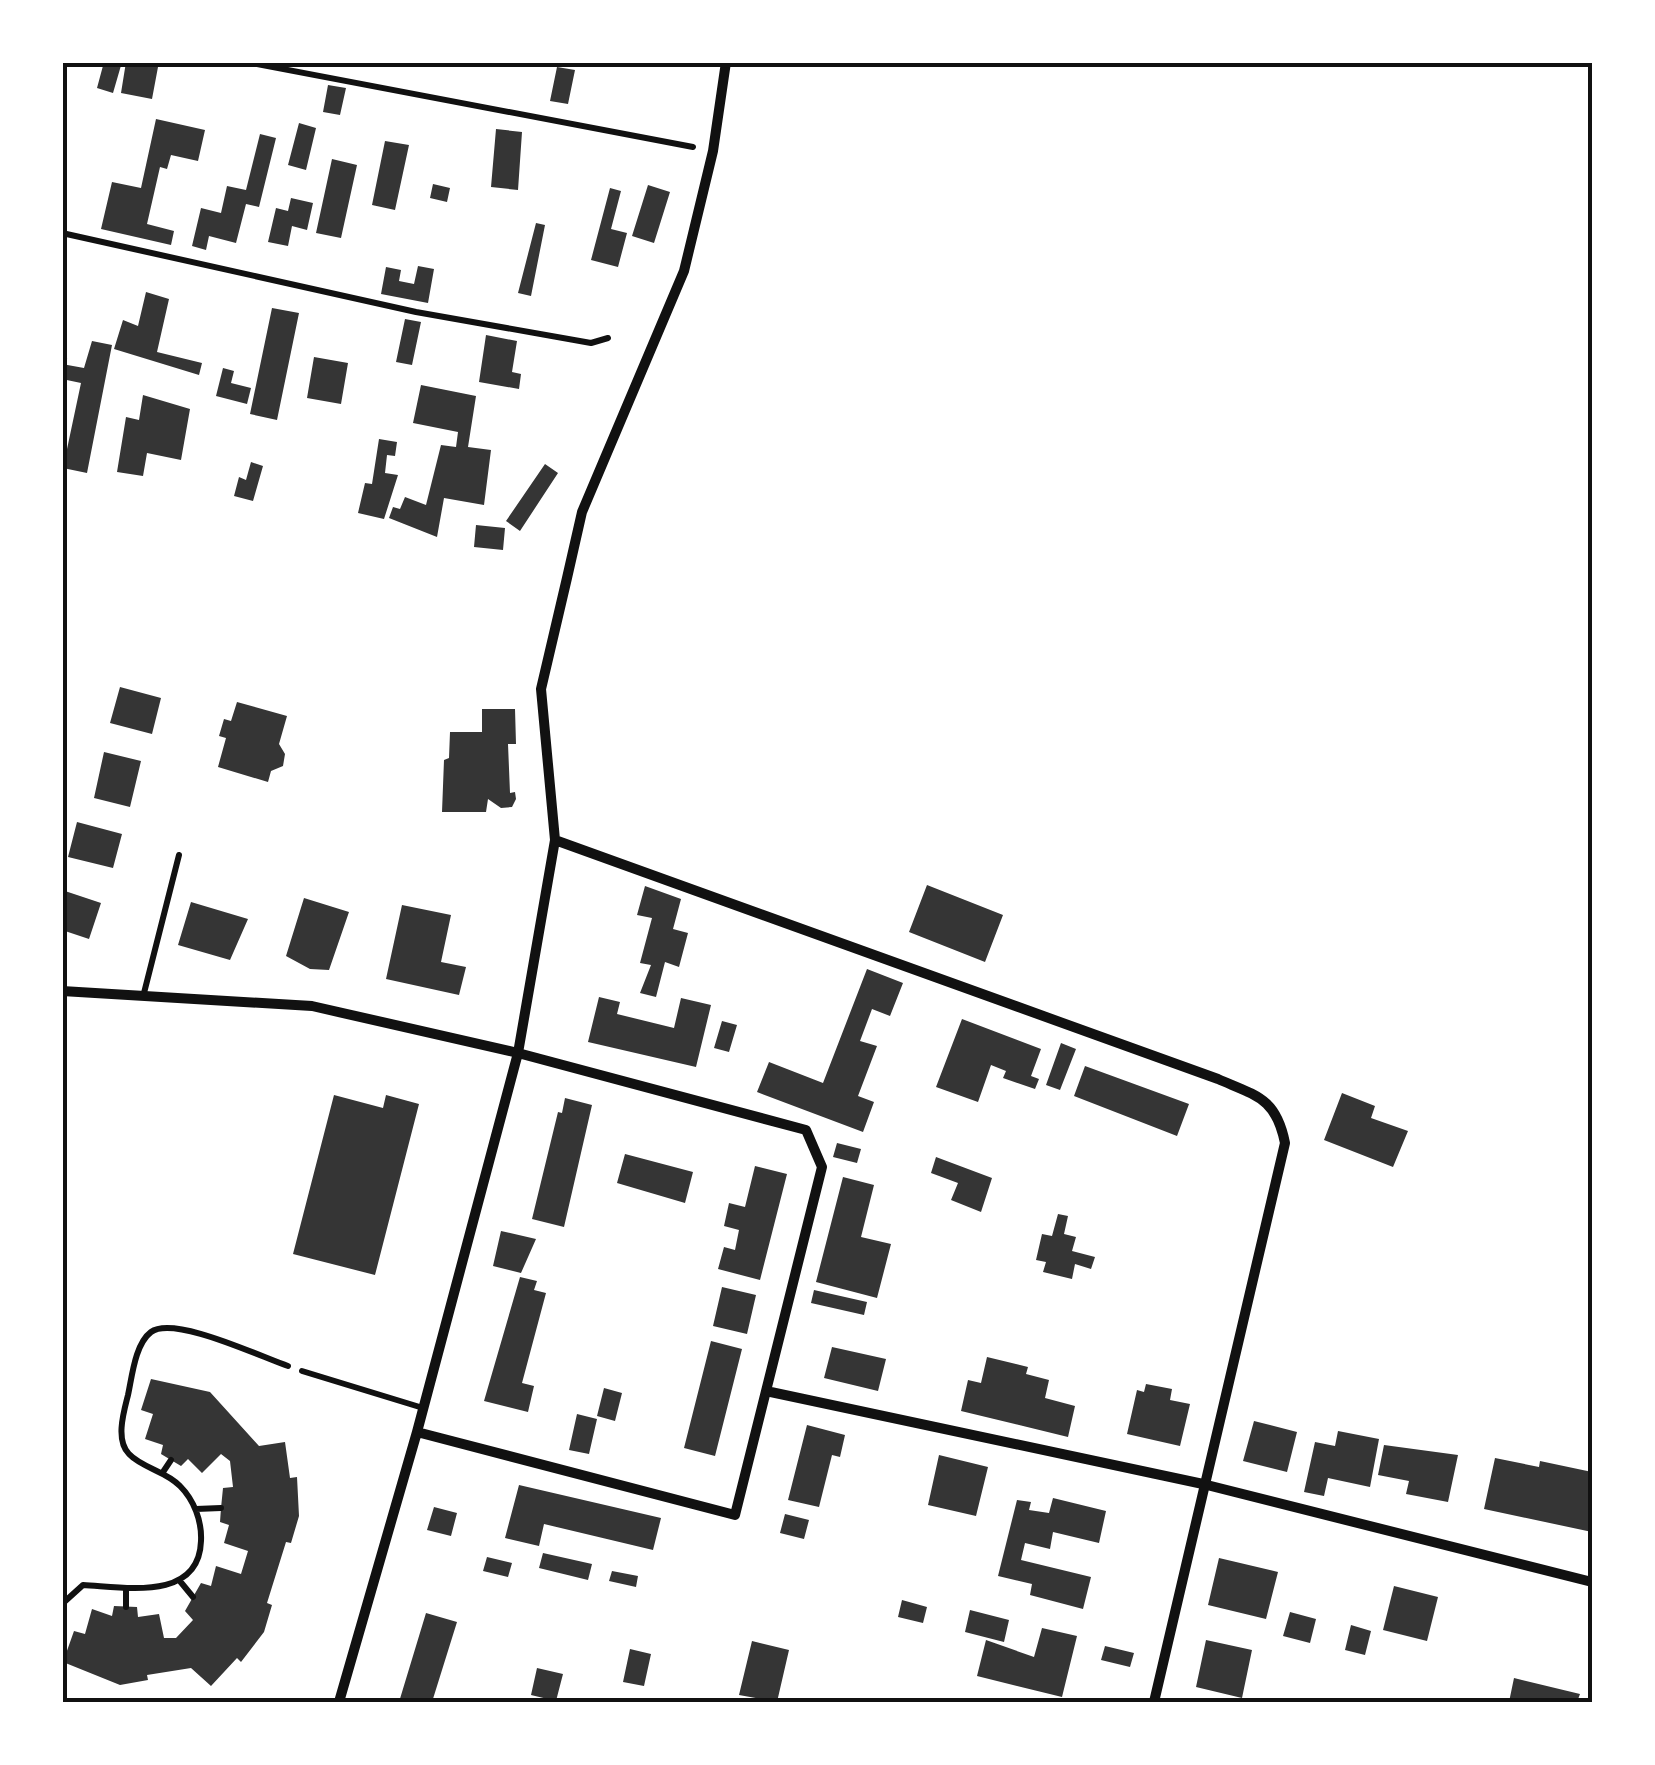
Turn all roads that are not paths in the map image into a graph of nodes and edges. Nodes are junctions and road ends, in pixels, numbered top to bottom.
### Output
1 (726, 62) edge
2 (554, 840) junction
3 (179, 856) dead end
4 (62, 991) edge
5 (144, 993) junction
6 (518, 1053) junction
7 (302, 1370) road end
8 (766, 1391) junction
9 (423, 1408) junction
10 (417, 1432) junction
11 (1203, 1484) junction
12 (1592, 1582) edge
13 (339, 1702) edge
14 (1154, 1702) edge

1 - 2 street
2 - 6 street
2 - 11 street
3 - 5 lane
4 - 5 street
5 - 6 street
6 - 8 street
6 - 9 street
7 - 9 lane
8 - 10 street
8 - 11 street
9 - 10 street
10 - 13 street
11 - 12 street
11 - 14 street

